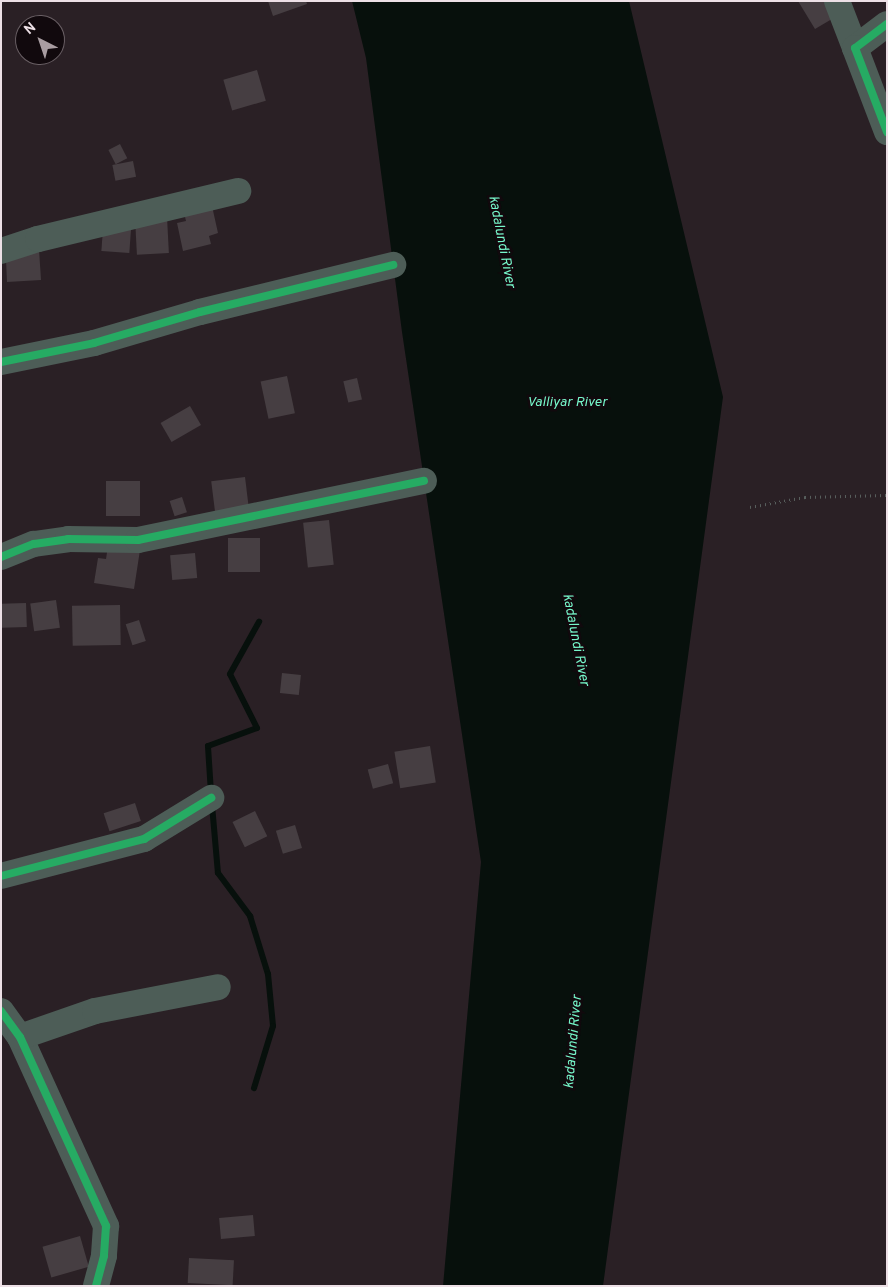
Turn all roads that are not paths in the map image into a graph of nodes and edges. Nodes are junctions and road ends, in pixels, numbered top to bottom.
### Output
1 (837, 1) edge
2 (887, 24) edge
3 (855, 48) junction
4 (887, 132) edge
5 (238, 190) dead end
6 (1, 251) edge
7 (393, 265) dead end
8 (1, 362) edge
9 (424, 481) dead end
10 (1, 557) edge
11 (211, 798) dead end
12 (1, 876) edge
13 (218, 987) dead end
14 (1, 1011) edge
15 (20, 1037) junction
16 (96, 1286) edge

1 - 3 street
2 - 3 street
3 - 4 street
5 - 6 street
7 - 8 street
9 - 10 street
11 - 12 street
13 - 15 street
14 - 15 street
15 - 16 street

